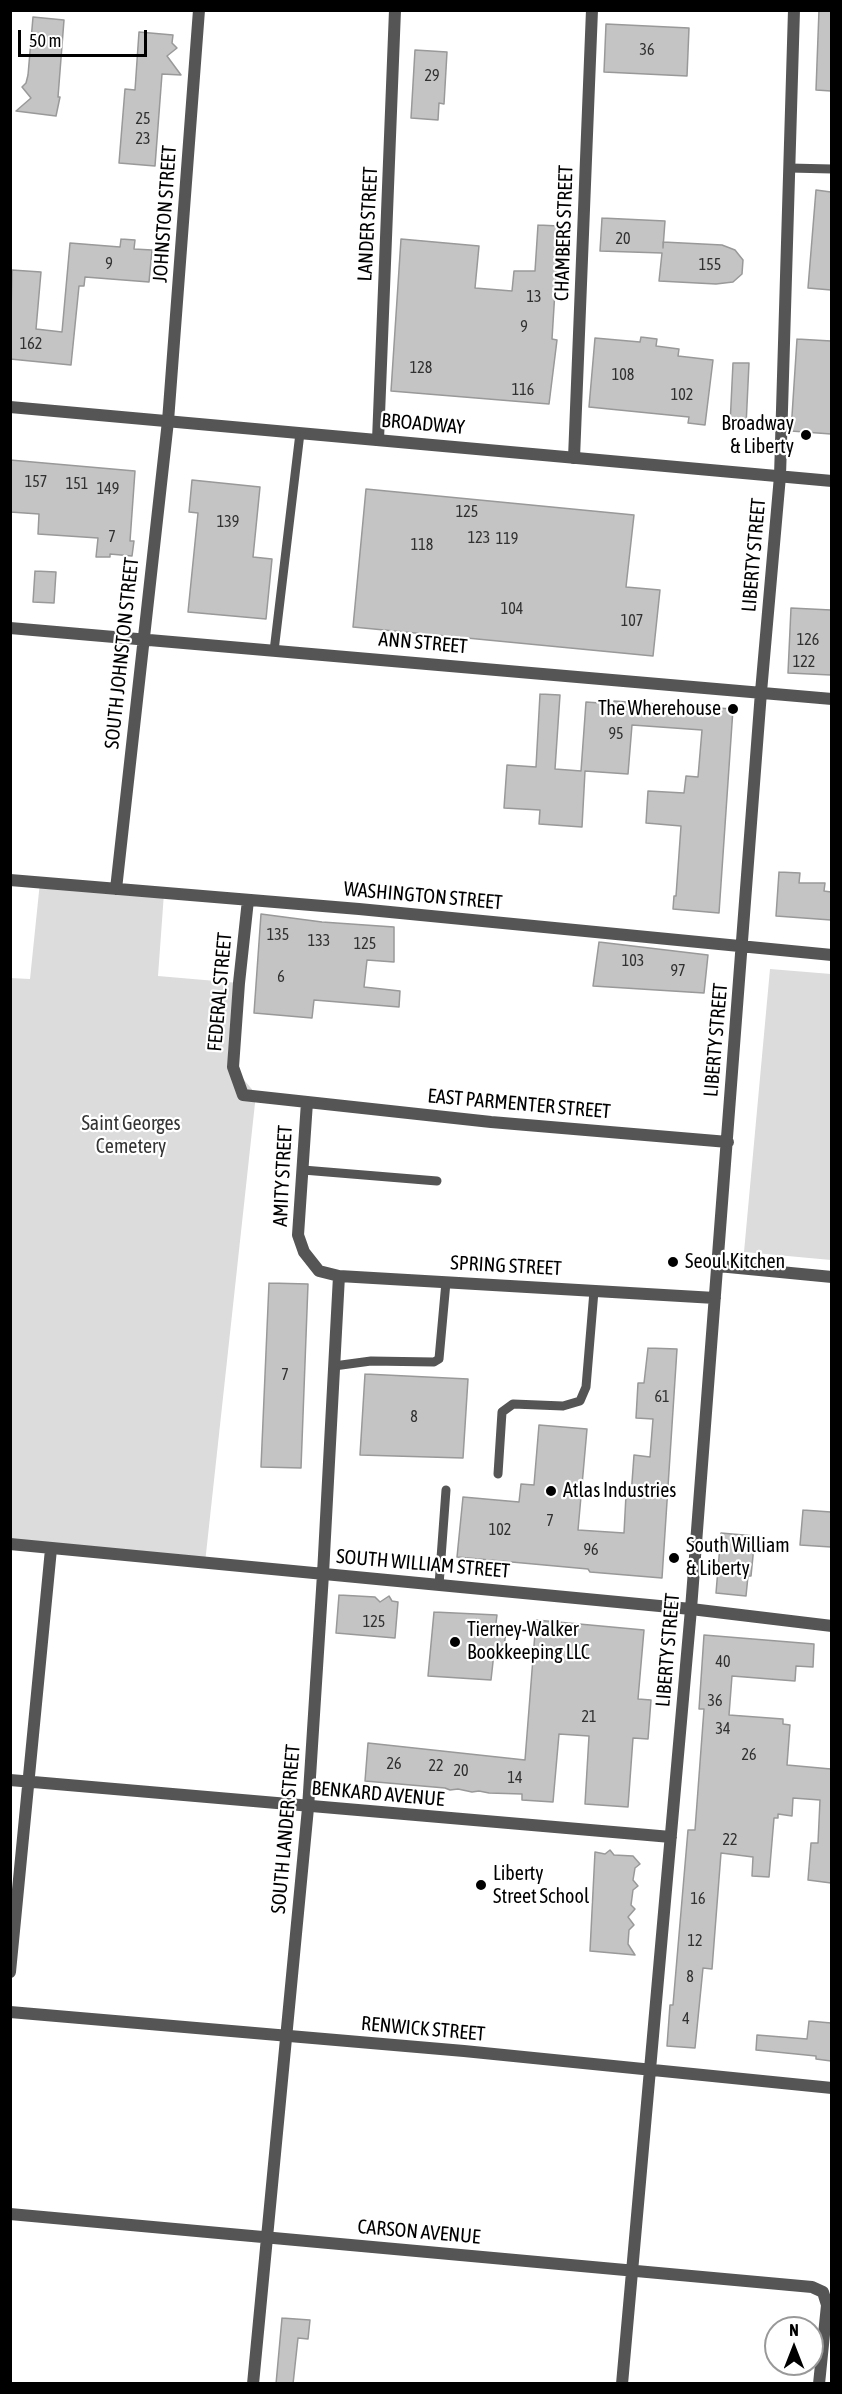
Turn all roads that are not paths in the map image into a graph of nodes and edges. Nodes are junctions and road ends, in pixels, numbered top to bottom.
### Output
1 (199, 10) edge
2 (395, 10) edge
3 (592, 10) edge
4 (794, 10) edge
5 (789, 168) junction
6 (831, 169) edge
7 (10, 407) edge
8 (168, 421) junction
9 (300, 433) junction
10 (378, 440) junction
11 (574, 458) junction
12 (780, 476) junction
13 (831, 481) edge
14 (10, 628) edge
15 (142, 640) junction
16 (274, 651) junction
17 (761, 692) junction
18 (831, 699) edge
19 (10, 880) edge
20 (116, 889) junction
21 (248, 900) junction
22 (743, 946) junction
23 (831, 955) edge
24 (307, 1102) junction
25 (728, 1142) junction
26 (303, 1170) junction
27 (437, 1180) dead end
28 (304, 1252) joint
29 (718, 1266) junction
30 (339, 1276) junction
31 (831, 1277) edge
32 (446, 1282) junction
33 (594, 1291) junction
34 (715, 1298) junction
35 (334, 1366) junction
36 (498, 1474) dead end
37 (446, 1490) dead end
38 (10, 1544) edge
39 (51, 1549) junction
40 (324, 1574) junction
41 (439, 1585) junction
42 (691, 1609) junction
43 (831, 1626) edge
44 (10, 1780) edge
45 (27, 1782) junction
46 (308, 1808) junction
47 (671, 1837) junction
48 (10, 1972) edge
49 (10, 2012) edge
50 (286, 2037) junction
51 (649, 2071) junction
52 (831, 2088) edge
53 (10, 2214) edge
54 (267, 2238) junction
55 (632, 2271) junction
56 (253, 2384) edge
57 (622, 2384) edge
58 (819, 2384) edge

1 - 8 street, JOHNSTON STREET
2 - 10 street, LANDER STREET
3 - 11 street, CHAMBERS STREET
4 - 5 street, LIBERTY STREET
5 - 6 lane
5 - 12 street, LIBERTY STREET
7 - 8 street, BROADWAY
8 - 9 street, BROADWAY
8 - 15 street, SOUTH JOHNSTON STREET
9 - 10 street, BROADWAY
9 - 16 lane
10 - 11 street, BROADWAY
11 - 12 street, BROADWAY
12 - 13 street, BROADWAY
12 - 17 street, LIBERTY STREET
14 - 15 street, ANN STREET
15 - 16 street, ANN STREET
15 - 20 street, SOUTH JOHNSTON STREET
16 - 17 street, ANN STREET
17 - 18 street, ANN STREET
17 - 22 street, LIBERTY STREET
19 - 20 street, WASHINGTON STREET
20 - 21 street, WASHINGTON STREET
21 - 22 street, WASHINGTON STREET
21 - 24 street, FEDERAL STREET
22 - 23 street, WASHINGTON STREET
22 - 25 street, LIBERTY STREET
24 - 25 street, EAST PARMENTER STREET
24 - 26 street, AMITY STREET
25 - 29 street, LIBERTY STREET
26 - 27 lane
26 - 28 street, AMITY STREET
28 - 30 street, SPRING STREET
29 - 31 street
29 - 34 street, LIBERTY STREET
30 - 32 street, SPRING STREET
30 - 35 street, SOUTH LANDER STREET
32 - 33 street, SPRING STREET
32 - 35 lane
33 - 34 street, SPRING STREET
33 - 36 lane
34 - 42 street, LIBERTY STREET
35 - 40 street, SOUTH LANDER STREET
37 - 41 lane
38 - 39 street, SOUTH WILLIAM STREET
39 - 40 street, SOUTH WILLIAM STREET
39 - 45 street
40 - 41 street, SOUTH WILLIAM STREET
40 - 46 street, SOUTH LANDER STREET
41 - 42 street, SOUTH WILLIAM STREET
42 - 43 street, SOUTH WILLIAM STREET
42 - 47 street, LIBERTY STREET
44 - 45 street, BENKARD AVENUE
45 - 46 street, BENKARD AVENUE
45 - 48 street
46 - 47 street, BENKARD AVENUE
46 - 50 street, SOUTH LANDER STREET
47 - 51 street, LIBERTY STREET
49 - 50 street, RENWICK STREET
50 - 51 street, RENWICK STREET
50 - 54 street, SOUTH LANDER STREET
51 - 52 street, RENWICK STREET
51 - 55 street, LIBERTY STREET
53 - 54 street, CARSON AVENUE
54 - 55 street, CARSON AVENUE
54 - 56 street, SOUTH LANDER STREET
55 - 57 street, LIBERTY STREET
55 - 58 street, CARSON AVENUE

